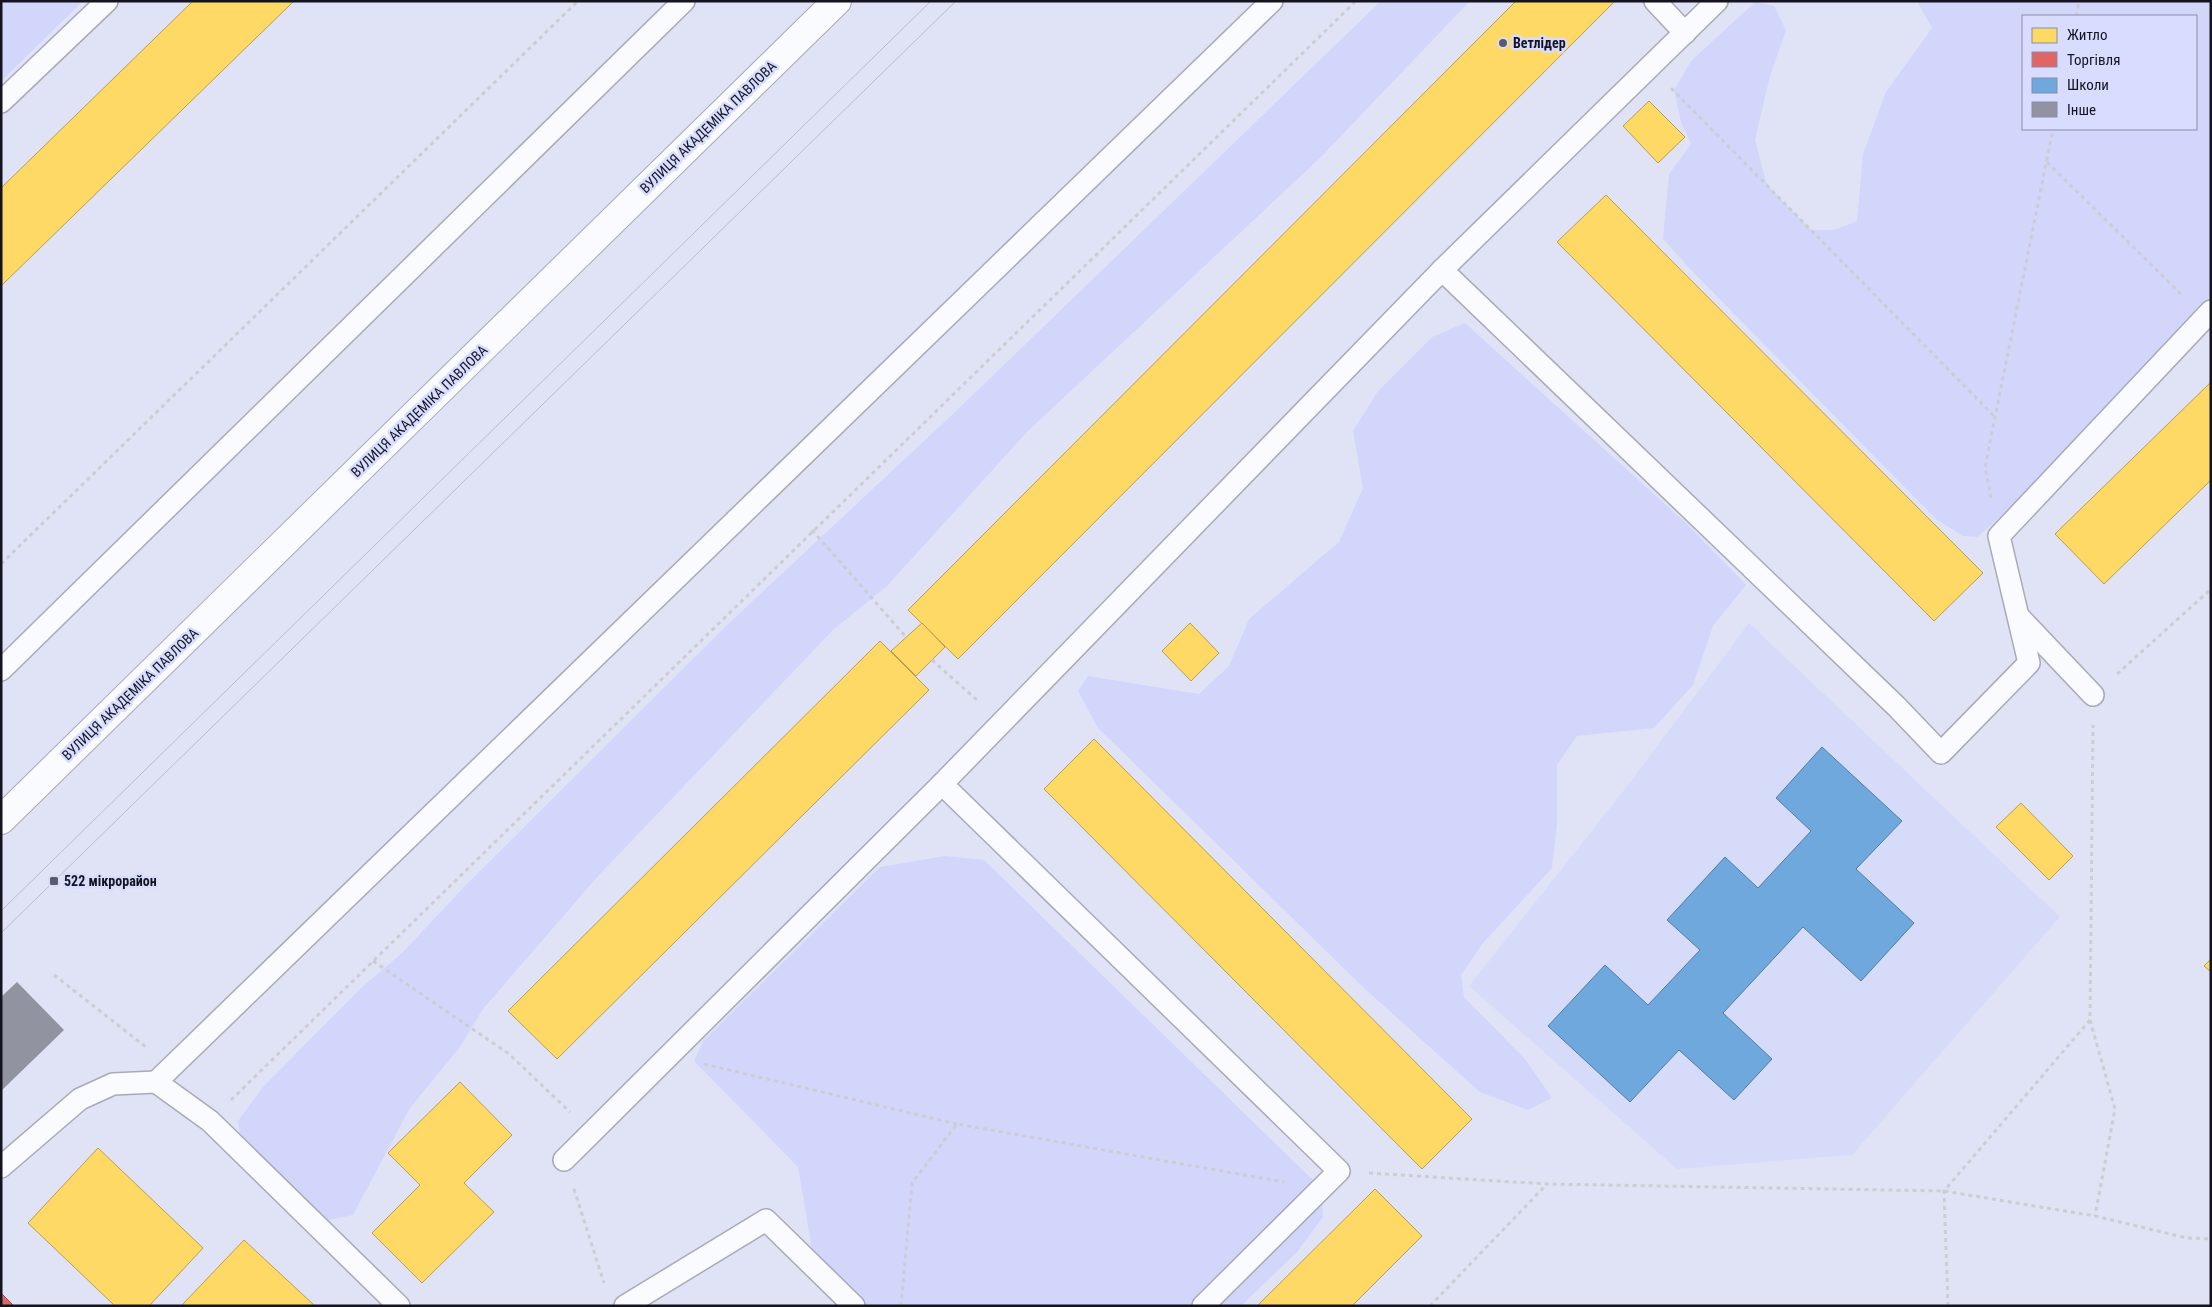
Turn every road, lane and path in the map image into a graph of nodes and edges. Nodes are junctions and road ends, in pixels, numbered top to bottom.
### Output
1 (107, 1) edge
2 (578, 1) edge
3 (684, 1) edge
4 (837, 1) edge
5 (1272, 1) edge
6 (1356, 1) edge
7 (1654, 1) edge
8 (1717, 1) edge
9 (2079, 1) edge
10 (2076, 15) edge
11 (1685, 33) junction
12 (1651, 66) junction
13 (1, 102) edge
14 (2053, 130) edge
15 (2046, 162) junction
16 (1442, 270) junction
17 (2208, 315) edge
18 (1995, 418) junction
19 (812, 530) junction
20 (1999, 536) junction
21 (1, 564) edge
22 (2211, 589) edge
23 (2017, 615) junction
24 (906, 637) dead end
25 (932, 660) dead end
26 (1, 670) edge
27 (2093, 695) junction
28 (1002, 723) junction
29 (942, 784) junction
30 (1, 820) edge
31 (374, 960) junction
32 (54, 975) dead end
33 (2090, 1020) junction
34 (670, 1055) junction
35 (163, 1074) junction
36 (210, 1121) junction
37 (957, 1124) junction
38 (592, 1133) junction
39 (564, 1160) joint
40 (1, 1167) edge
41 (1339, 1171) junction
42 (1547, 1184) junction
43 (1321, 1188) junction
44 (1944, 1191) junction
45 (2095, 1216) junction
46 (2211, 1239) edge
47 (606, 1288) dead end
48 (399, 1306) edge
49 (625, 1306) edge
50 (854, 1306) edge
51 (901, 1306) edge
52 (1203, 1306) edge
53 (1430, 1306) edge
54 (1948, 1306) edge

1 - 13 lane
2 - 21 path
3 - 26 lane
4 - 30 main road, ВУЛИЦЯ АКАДЕМІКА ПАВЛОВА
5 - 35 lane
6 - 19 path
7 - 11 lane
8 - 11 lane
9 - 10 path
11 - 12 lane
12 - 16 lane
12 - 18 path
14 - 15 path
15 - 17 path
15 - 18 path
16 - 23 lane
16 - 28 lane
17 - 20 lane
18 - 20 path
19 - 24 path
19 - 31 path
20 - 23 lane
22 - 27 path
23 - 27 lane
25 - 28 path
27 - 33 path
28 - 29 lane
29 - 34 lane
29 - 41 lane
31 - 36 path
31 - 38 path
32 - 35 path
33 - 44 path
33 - 45 path
34 - 37 path
34 - 38 lane
35 - 36 lane
35 - 40 lane
36 - 48 lane
37 - 43 path
37 - 51 path
38 - 39 lane
39 - 47 path
41 - 42 path
41 - 43 lane
42 - 44 path
42 - 53 path
43 - 52 lane
44 - 45 path
44 - 54 path
45 - 46 path
49 - 50 lane

